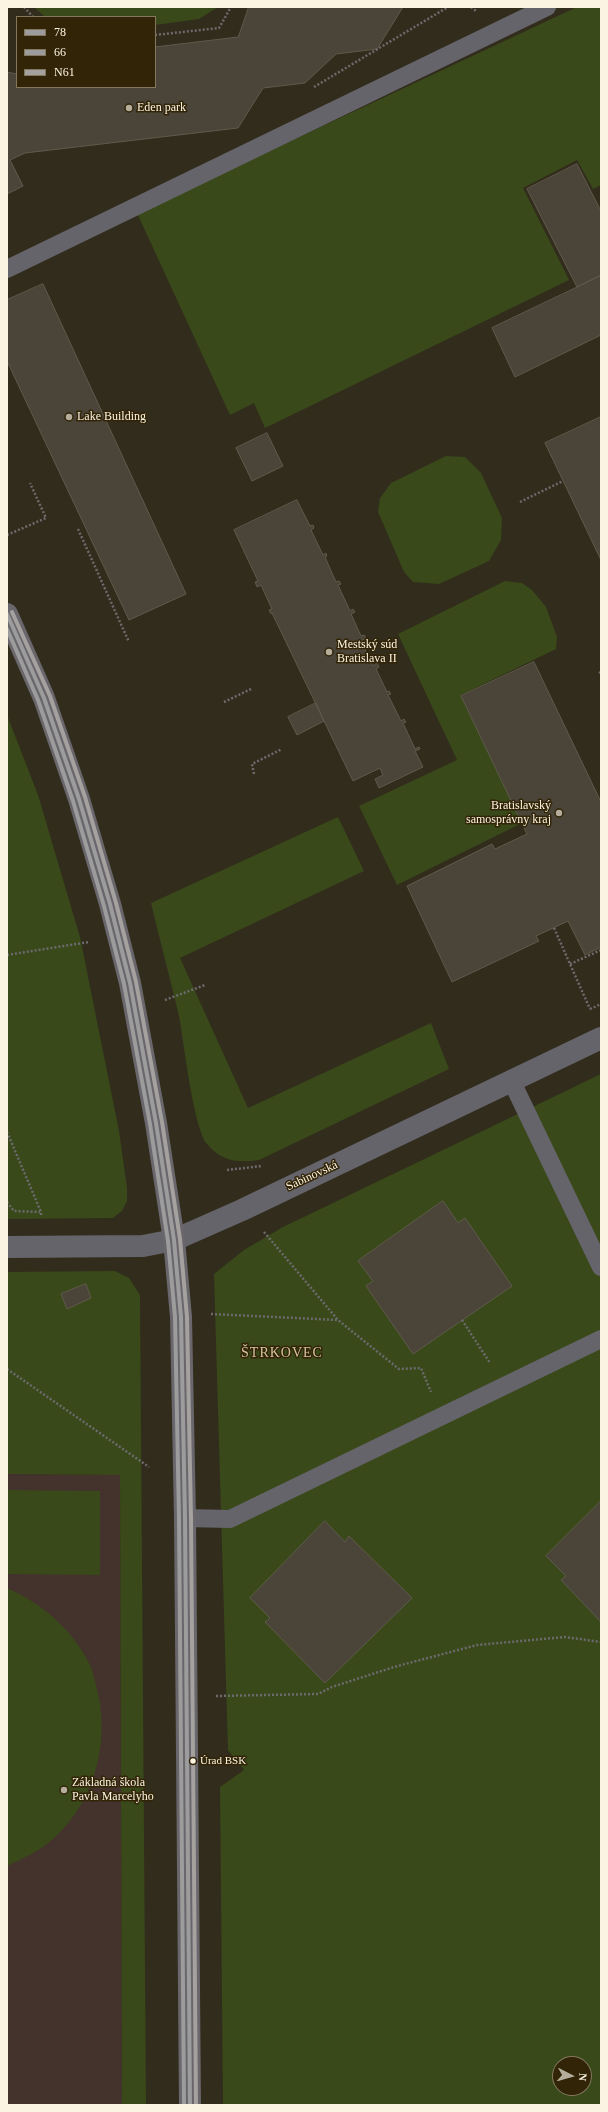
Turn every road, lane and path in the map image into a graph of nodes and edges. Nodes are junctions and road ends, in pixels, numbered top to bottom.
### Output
1 (24, 7) edge
2 (230, 7) edge
3 (547, 7) edge
4 (32, 16) edge
5 (156, 35) edge
6 (7, 269) edge
7 (563, 481) dead end
8 (30, 484) dead end
9 (520, 502) dead end
10 (78, 529) dead end
11 (7, 535) edge
12 (7, 614) edge
13 (129, 642) dead end
14 (251, 689) dead end
15 (224, 702) dead end
16 (282, 750) dead end
17 (254, 774) dead end
18 (554, 928) dead end
19 (90, 942) dead end
20 (601, 950) edge
21 (7, 956) edge
22 (570, 964) junction
23 (204, 985) dead end
24 (165, 1000) dead end
25 (601, 1004) edge
26 (590, 1009) junction
27 (583, 1012) dead end
28 (601, 1038) edge
29 (512, 1082) junction
30 (7, 1132) edge
31 (268, 1163) dead end
32 (227, 1170) dead end
33 (7, 1202) edge
34 (40, 1212) junction
35 (262, 1230) dead end
36 (174, 1240) junction
37 (7, 1247) edge
38 (40, 1247) junction
39 (601, 1267) edge
40 (209, 1314) dead end
41 (338, 1320) junction
42 (462, 1320) dead end
43 (601, 1339) edge
44 (7, 1369) edge
45 (505, 1385) junction
46 (441, 1417) junction
47 (149, 1468) dead end
48 (185, 1518) junction
49 (601, 1642) edge
50 (216, 1696) dead end
51 (190, 2105) edge

1 - 4 path
2 - 5 path
3 - 6 lane
7 - 9 path
8 - 11 path
10 - 13 path
12 - 36 street
14 - 15 path
16 - 17 path
18 - 22 path
19 - 21 path
20 - 22 path
22 - 26 path
23 - 24 path
25 - 26 path
26 - 27 path
28 - 29 street, Sabinovská
29 - 36 street, Sabinovská
29 - 39 lane
30 - 34 path
31 - 32 path
33 - 34 path
34 - 38 path
35 - 41 path
36 - 38 street, Sabinovská
36 - 48 street
37 - 38 street, Sabinovská
40 - 41 path
41 - 46 path
42 - 45 path
43 - 45 lane
44 - 47 path
45 - 46 lane
46 - 48 lane
48 - 51 street
49 - 50 path

